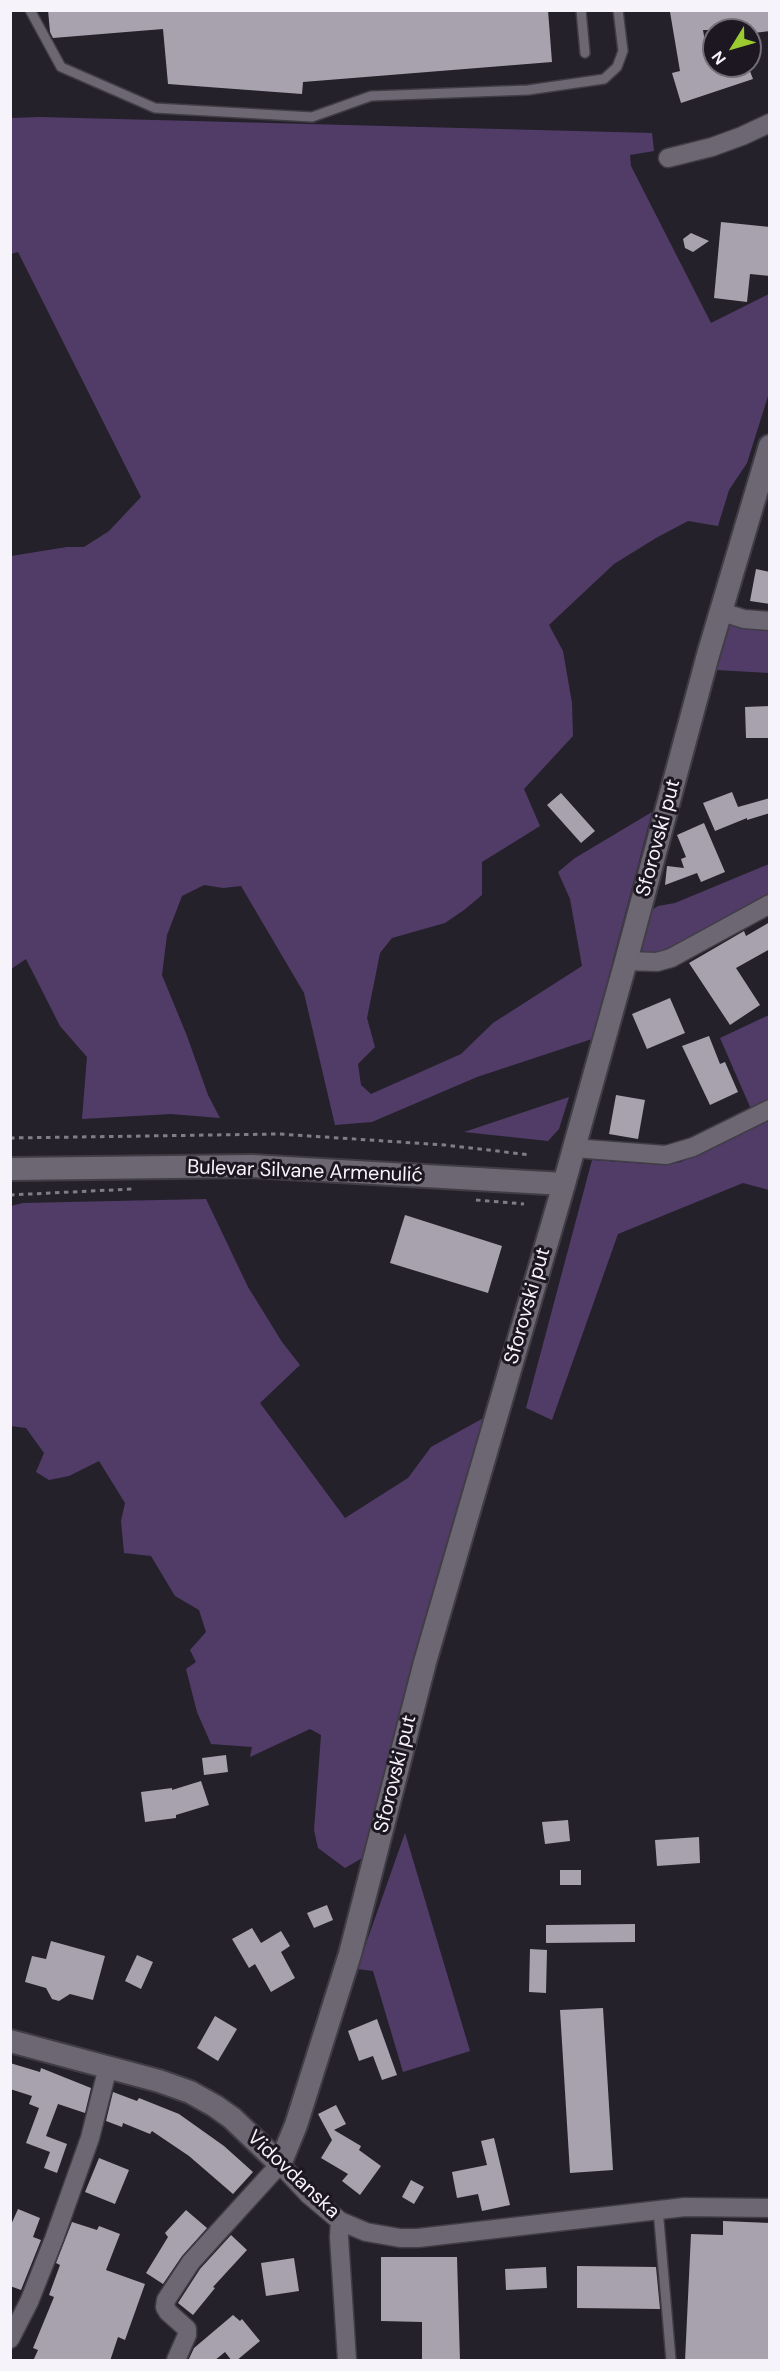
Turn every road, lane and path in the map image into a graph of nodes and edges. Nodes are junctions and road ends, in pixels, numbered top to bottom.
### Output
1 (30, 10) edge
2 (581, 10) edge
3 (618, 10) edge
4 (585, 53) dead end
5 (770, 123) edge
6 (668, 158) dead end
7 (770, 447) edge
8 (722, 612) junction
9 (770, 621) edge
10 (770, 904) edge
11 (626, 961) junction
12 (770, 1109) edge
13 (10, 1138) edge
14 (573, 1148) junction
15 (531, 1155) dead end
16 (10, 1169) edge
17 (564, 1184) junction
18 (134, 1189) dead end
19 (10, 1195) edge
20 (465, 1200) dead end
21 (524, 1204) dead end
22 (10, 2040) edge
23 (108, 2067) junction
24 (280, 2163) junction
25 (770, 2208) edge
26 (658, 2209) junction
27 (340, 2221) junction
28 (10, 2339) edge
29 (176, 2361) edge
30 (347, 2361) edge
31 (671, 2361) edge

1 - 3 lane
2 - 4 lane
5 - 6 street
7 - 8 street, Sforovski put
8 - 9 street
8 - 11 street, Sforovski put
10 - 11 street
11 - 14 street, Sforovski put
12 - 14 street
13 - 15 path
14 - 17 street, Sforovski put
16 - 17 street, Bulevar Silvane Armenulić
17 - 24 street, Sforovski put
18 - 19 path
20 - 21 path
22 - 23 street, Vidovdanska
23 - 24 street, Vidovdanska
23 - 28 street
24 - 27 street, Vidovdanska
24 - 29 street
25 - 26 street, Vidovdanska
26 - 27 street, Vidovdanska
26 - 31 lane
27 - 30 street

